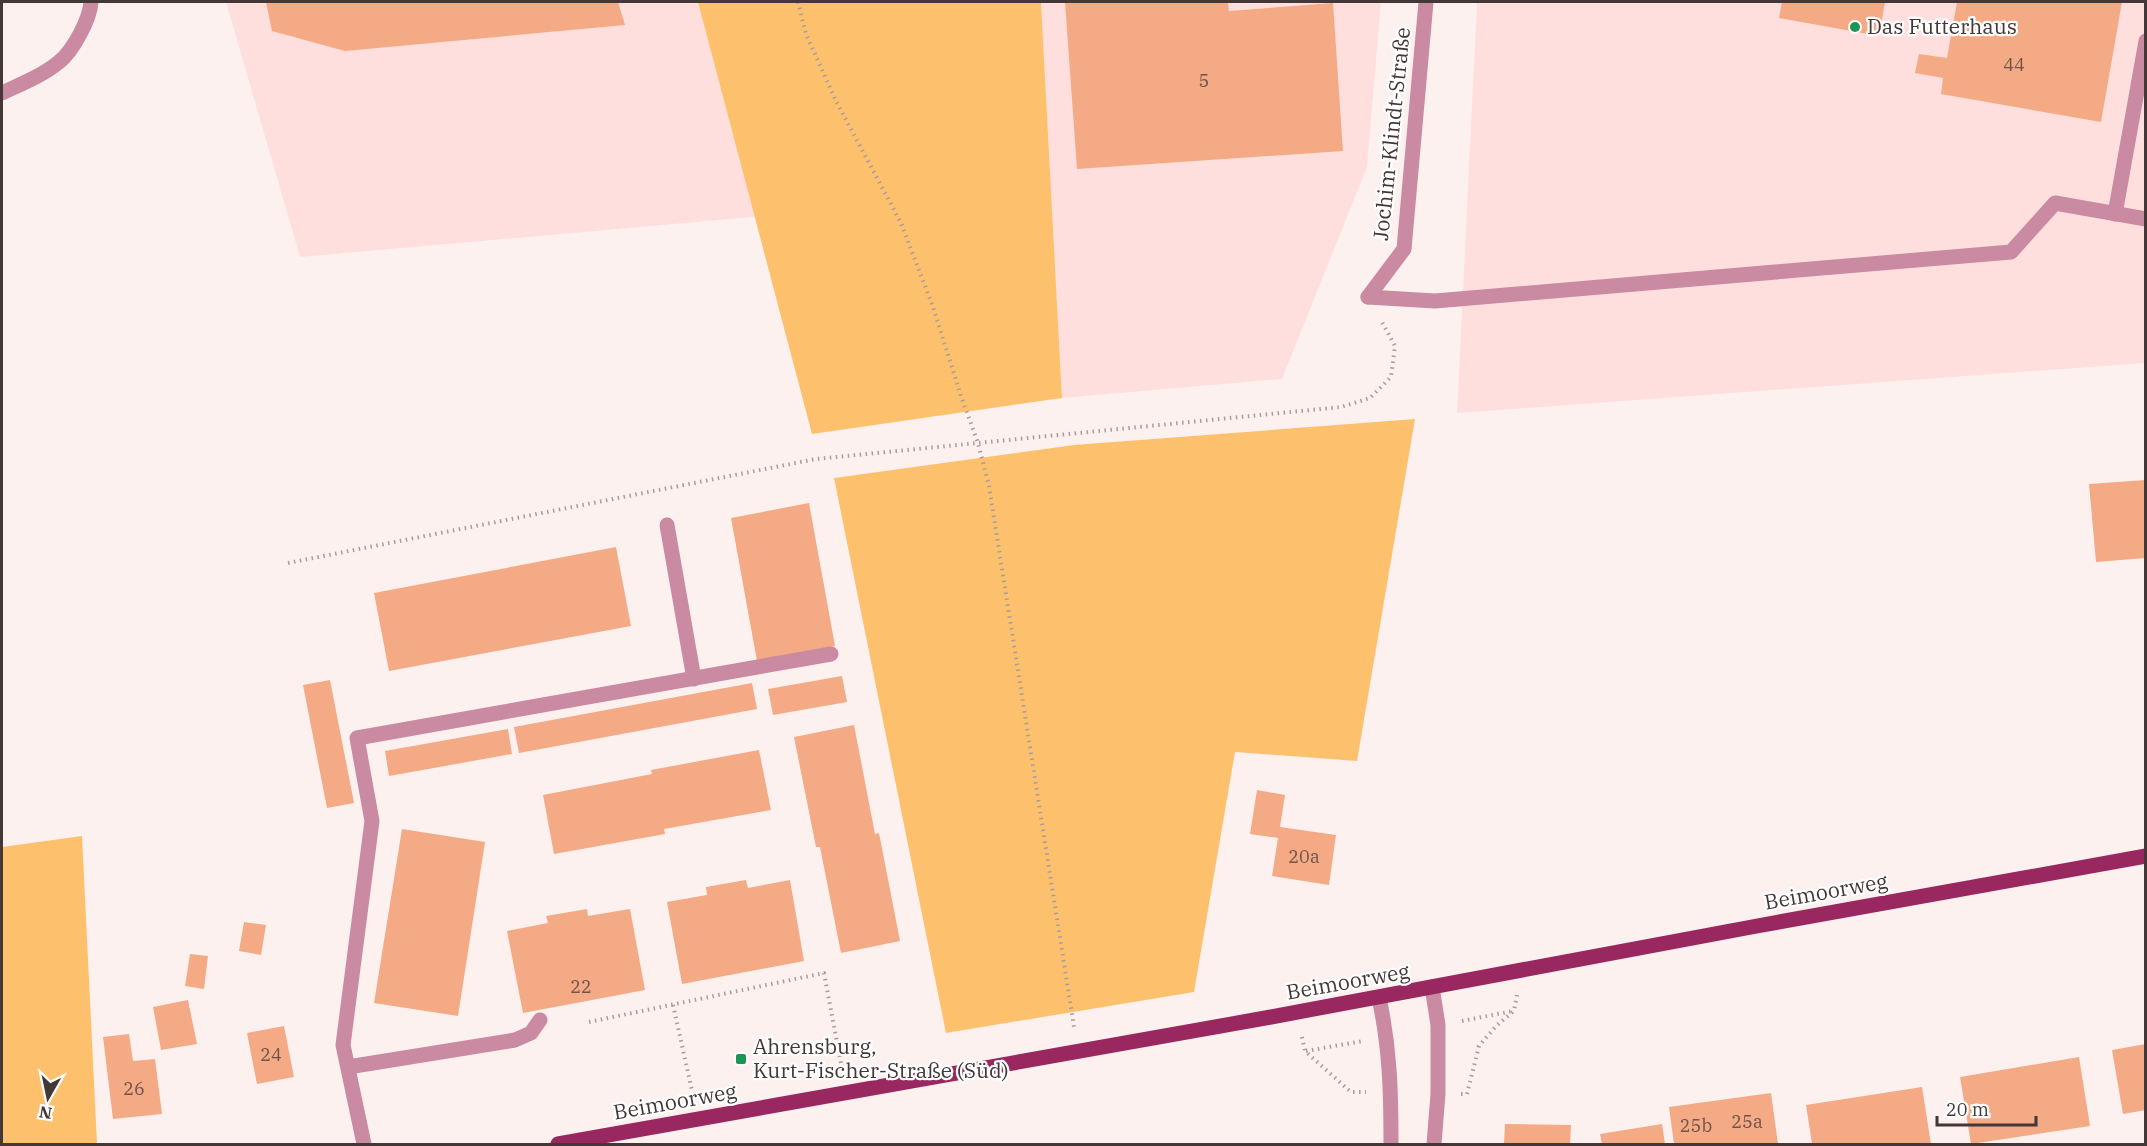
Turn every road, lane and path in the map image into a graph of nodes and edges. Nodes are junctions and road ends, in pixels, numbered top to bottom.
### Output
1 (91, 2) edge
2 (798, 2) edge
3 (1426, 2) edge
4 (2145, 41) edge
5 (2, 93) edge
6 (2115, 214) junction
7 (2145, 219) edge
8 (1368, 297) junction
9 (978, 443) junction
10 (667, 525) dead end
11 (288, 563) dead end
12 (831, 654) dead end
13 (694, 679) junction
14 (2145, 856) edge
15 (1432, 987) junction
16 (1379, 998) junction
17 (673, 1005) junction
18 (1514, 1011) dead end
19 (540, 1020) dead end
20 (589, 1022) dead end
21 (1077, 1052) junction
22 (348, 1067) junction
23 (846, 1093) junction
24 (1438, 1094) junction
25 (698, 1119) junction
26 (364, 1144) edge
27 (558, 1144) edge
28 (1391, 1144) edge
29 (1434, 1144) edge

1 - 5 street
2 - 9 path
3 - 8 street, Jochim-Klindt-Straße
4 - 6 street
6 - 7 street
6 - 8 street
8 - 9 path
9 - 11 path
9 - 21 path
10 - 13 street
12 - 13 street
13 - 22 street
14 - 15 main road, Beimoorweg
15 - 16 main road, Beimoorweg
15 - 24 street
16 - 21 main road, Beimoorweg
16 - 28 street
17 - 20 path
17 - 23 path
17 - 25 path
18 - 24 path
19 - 22 street
21 - 23 main road, Beimoorweg
22 - 26 street
23 - 25 main road, Beimoorweg
24 - 29 street
25 - 27 main road, Beimoorweg

